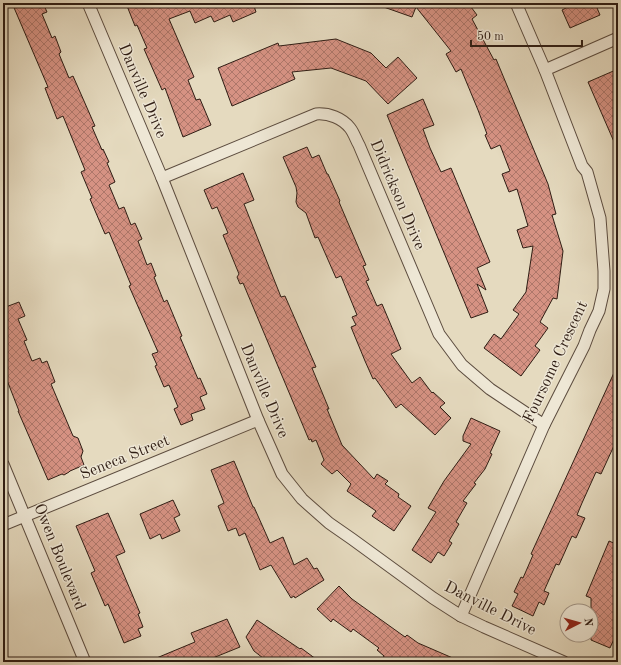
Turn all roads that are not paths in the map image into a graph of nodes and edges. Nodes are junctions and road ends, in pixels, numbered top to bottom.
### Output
1 (88, 3) edge
2 (516, 3) edge
3 (618, 38) edge
4 (545, 70) junction
5 (162, 178) junction
6 (258, 420) junction
7 (544, 425) junction
8 (3, 464) edge
9 (24, 516) junction
10 (3, 525) edge
11 (461, 616) junction
12 (85, 662) edge
13 (564, 662) edge

1 - 5 street, Danville Drive
2 - 4 street, Foursome Crescent
3 - 4 street
4 - 7 street, Foursome Crescent
5 - 6 street, Danville Drive
5 - 7 street, Didrickson Drive
6 - 9 street, Seneca Street
6 - 11 street, Danville Drive
7 - 11 street, Foursome Crescent
8 - 9 street, Owen Boulevard
9 - 10 street, Seneca Street
9 - 12 street, Owen Boulevard
11 - 13 street, Danville Drive

